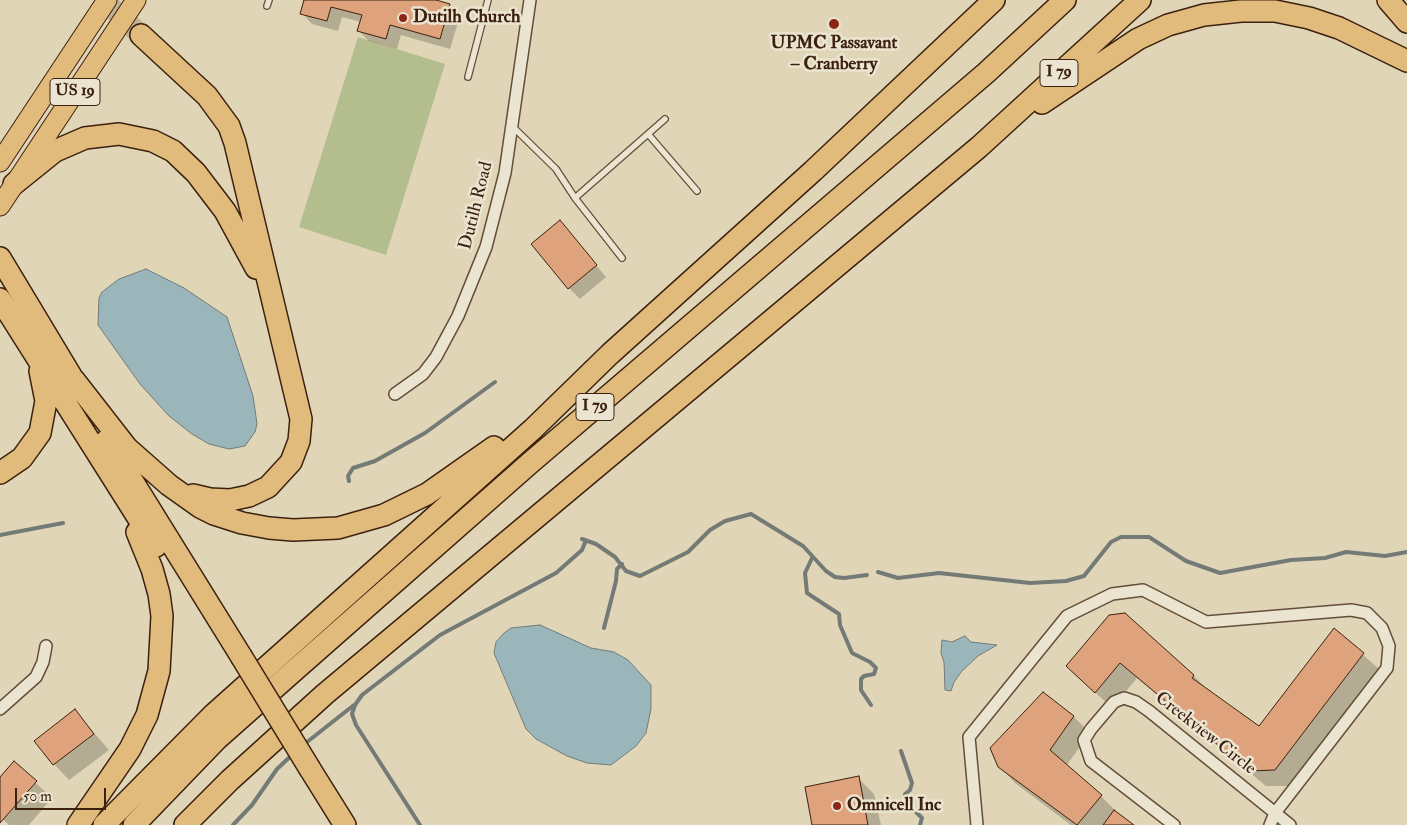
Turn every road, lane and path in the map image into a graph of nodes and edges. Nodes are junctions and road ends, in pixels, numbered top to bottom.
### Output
1 (107, 0) edge
2 (136, 0) edge
3 (488, 0) edge
4 (530, 0) edge
5 (1065, 0) edge
6 (1140, 0) edge
7 (1388, 0) edge
8 (990, 3) edge
9 (1407, 22) edge
10 (141, 35) tunnel mouth
11 (1407, 61) edge
12 (468, 77) dead end
13 (665, 119) dead end
14 (512, 126) junction
15 (648, 134) junction
16 (979, 147) junction
17 (0, 162) edge
18 (14, 184) junction
19 (697, 191) dead end
20 (575, 198) junction
21 (0, 206) edge
22 (0, 258) edge
23 (622, 258) dead end
24 (0, 299) edge
25 (280, 328) junction
26 (27, 344) junction
27 (610, 354) junction
28 (74, 380) junction
29 (395, 394) dead end
30 (0, 473) edge
31 (169, 485) junction
32 (122, 494) junction
33 (46, 646) dead end
34 (236, 661) junction
35 (0, 709) edge
36 (305, 773) junction
37 (1275, 813) junction
38 (78, 825) edge
39 (104, 825) edge
40 (134, 825) edge
41 (185, 825) edge
42 (328, 825) edge
43 (345, 825) edge
44 (977, 825) edge
45 (1174, 825) edge
46 (1270, 825) edge
47 (1290, 825) edge

1 - 17 highway, US 19
2 - 18 highway, US 19
3 - 12 lane
4 - 14 street, Dutilh Road
5 - 40 highway, I 79
6 - 16 highway, I 79
7 - 9 highway
8 - 27 highway
10 - 25 highway
11 - 16 highway
13 - 15 lane
14 - 20 lane
14 - 29 street, Dutilh Road
15 - 19 lane
15 - 20 lane
16 - 41 highway, I 79
18 - 21 highway, US 19
18 - 25 highway
20 - 23 lane
22 - 28 highway
24 - 26 highway
25 - 31 highway
26 - 30 highway
26 - 32 highway
27 - 31 highway
27 - 39 highway
28 - 31 highway
28 - 34 highway
32 - 34 highway
32 - 38 highway
33 - 35 street
34 - 36 highway, bridge
36 - 42 highway
36 - 43 highway
37 - 44 street
37 - 45 street, Creekview Circle
37 - 46 street
37 - 47 street, Creekview Circle

